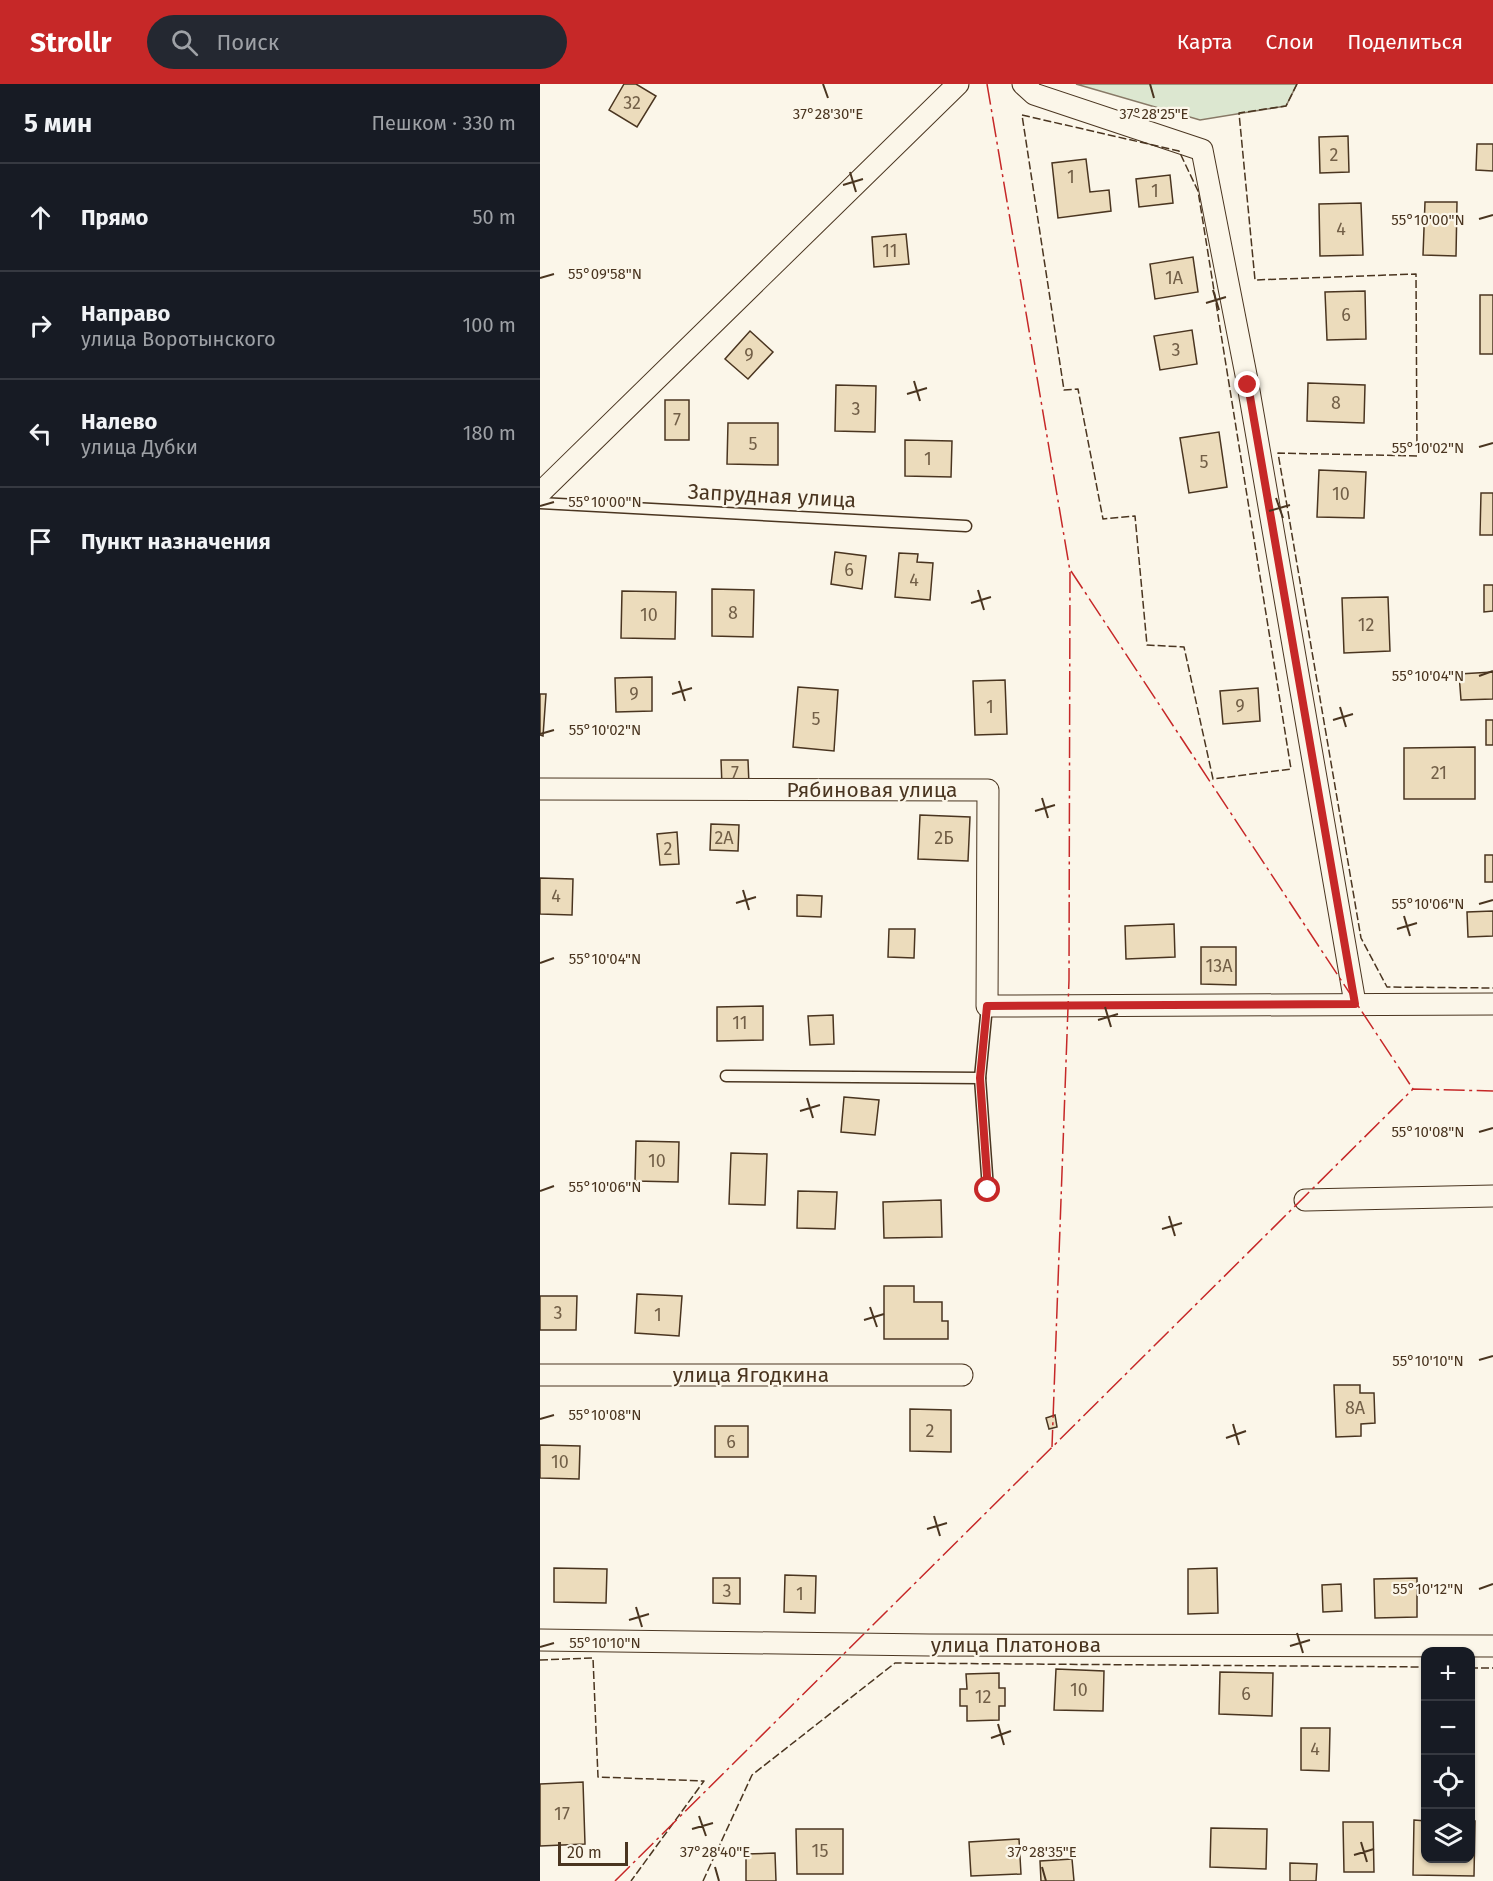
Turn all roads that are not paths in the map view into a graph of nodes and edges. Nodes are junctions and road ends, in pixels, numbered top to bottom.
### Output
1 (958, 84) edge
2 (1028, 89) edge
3 (540, 493) edge
4 (540, 503) edge
5 (966, 526) dead end
6 (540, 789) edge
7 (1355, 1004) junction
8 (1493, 1004) edge
9 (987, 1006) junction
10 (726, 1076) dead end
11 (980, 1078) junction
12 (988, 1190) dead end
13 (1493, 1196) edge
14 (1305, 1200) dead end
15 (540, 1375) edge
16 (962, 1375) dead end
17 (540, 1640) edge
18 (1493, 1646) edge

1 - 3 street
2 - 7 street
4 - 5 lane, Запрудная улица
6 - 9 street, Рябиновая улица
7 - 8 street
7 - 9 street
9 - 11 lane
10 - 11 lane
11 - 12 lane
13 - 14 street
15 - 16 street, улица Ягодкина
17 - 18 street, улица Платонова

